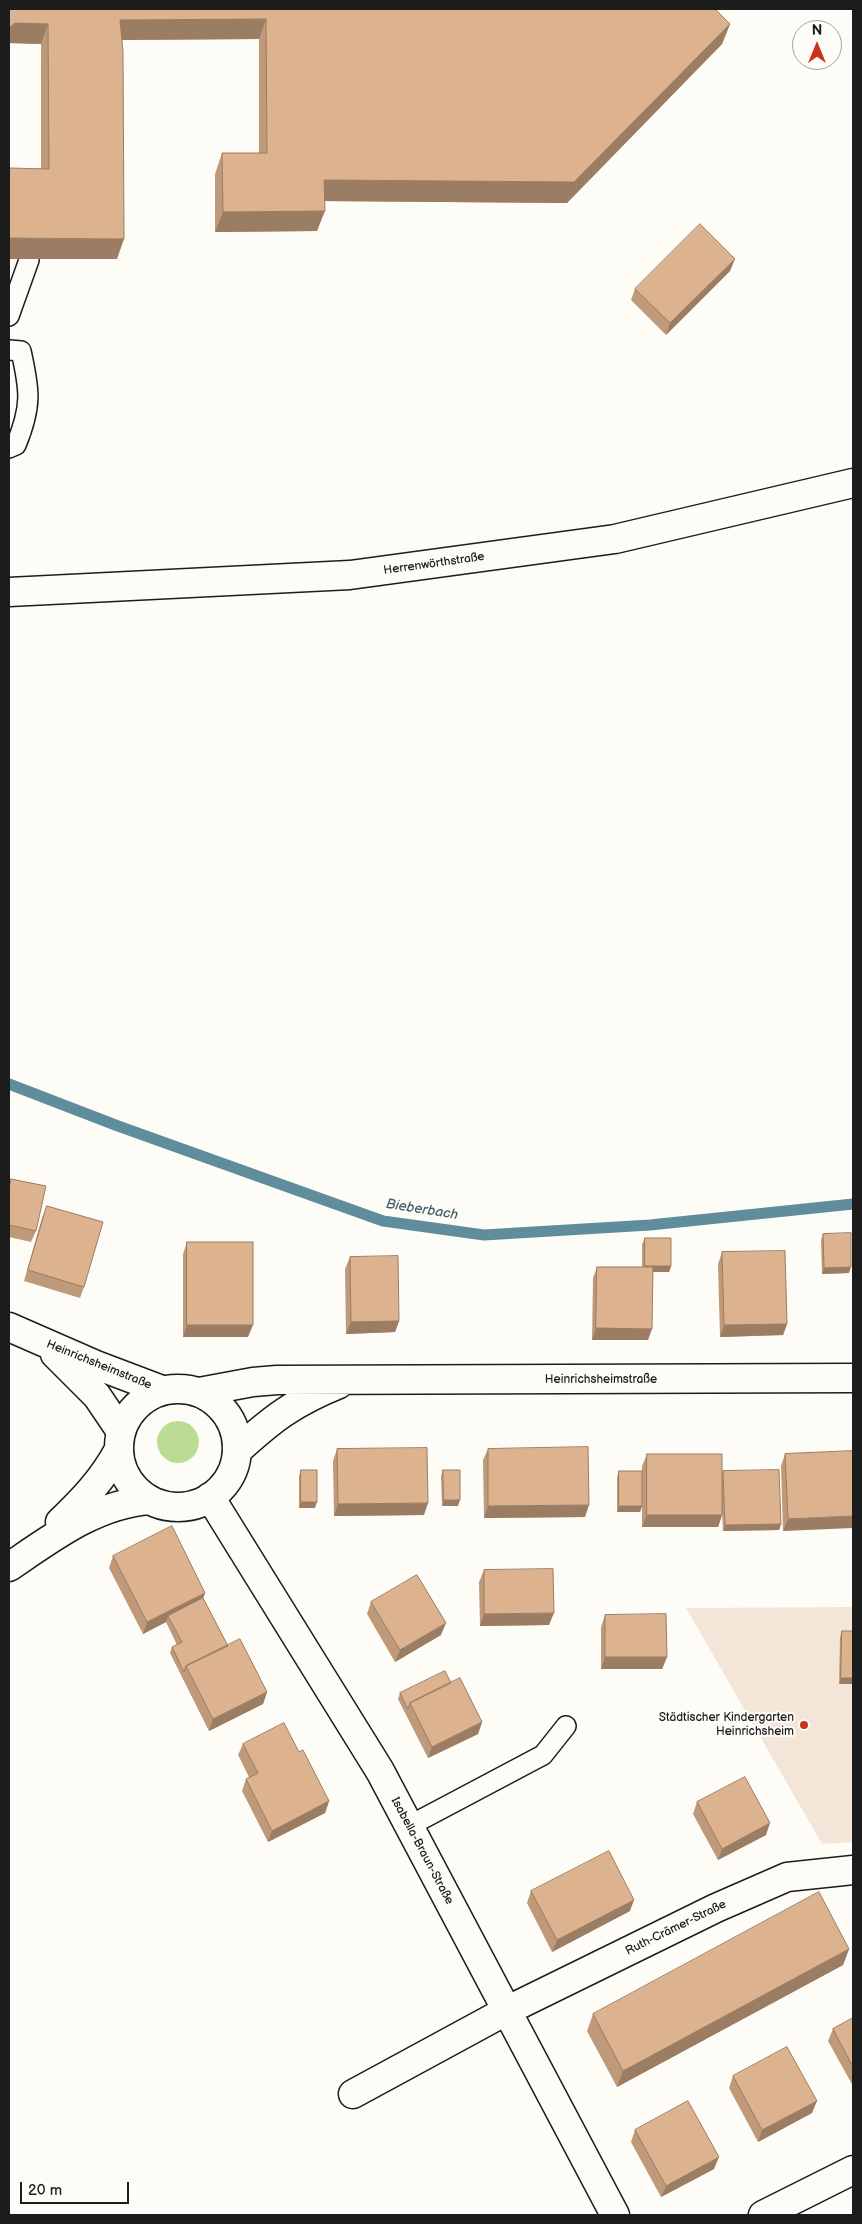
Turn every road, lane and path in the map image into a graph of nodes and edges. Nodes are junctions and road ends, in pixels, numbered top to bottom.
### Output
1 (29, 260) edge
2 (9, 316) edge
3 (9, 350) edge
4 (9, 448) edge
5 (853, 483) edge
6 (9, 592) edge
7 (9, 1327) edge
8 (37, 1339) junction
9 (853, 1378) edge
10 (349, 1380) junction
11 (162, 1390) junction
12 (199, 1392) junction
13 (119, 1440) junction
14 (237, 1451) junction
15 (210, 1498) junction
16 (150, 1500) junction
17 (19, 1560) edge
18 (566, 1726) dead end
19 (409, 1826) junction
20 (853, 1870) edge
21 (506, 2011) junction
22 (353, 2094) dead end
23 (853, 2170) edge
24 (615, 2215) edge
25 (763, 2215) edge

1 - 2 lane
3 - 4 lane
5 - 6 street, Herrenwörthstraße
7 - 8 street, Heinrichsheimstraße
8 - 11 street, Heinrichsheimstraße
8 - 13 street, Heinrichsheimstraße
9 - 10 street, Heinrichsheimstraße
10 - 12 street, Heinrichsheimstraße
10 - 14 street, Heinrichsheimstraße
11 - 12 street, Heinrichsheimstraße
11 - 13 street, Heinrichsheimstraße
12 - 14 street, Heinrichsheimstraße
13 - 16 street, Heinrichsheimstraße
13 - 17 street
14 - 15 street, Heinrichsheimstraße
15 - 16 street, Heinrichsheimstraße
15 - 19 street, Isabella-Braun-Straße
16 - 17 street
18 - 19 lane
19 - 21 street, Isabella-Braun-Straße
20 - 21 street, Ruth-Crämer-Straße
21 - 22 street, Ruth-Crämer-Straße
21 - 24 street, Isabella-Braun-Straße
23 - 25 street

